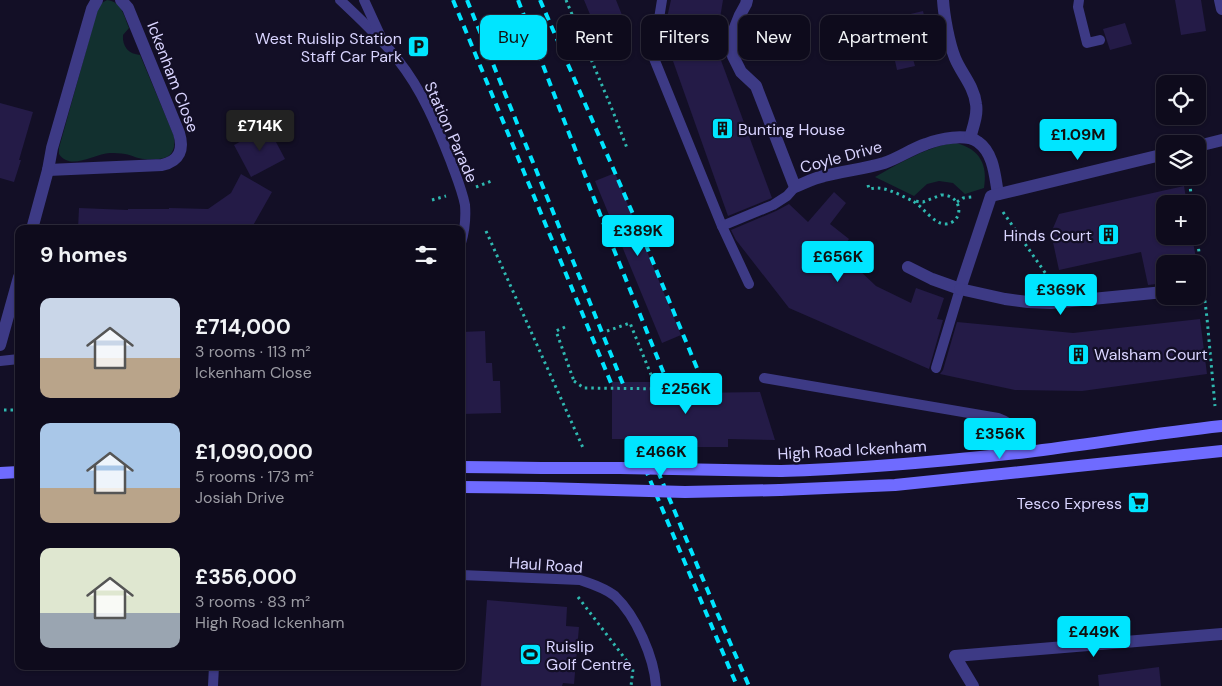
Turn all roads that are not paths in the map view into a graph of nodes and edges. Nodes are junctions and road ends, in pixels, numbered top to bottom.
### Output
1 (97, 0) edge
2 (121, 0) edge
3 (340, 0) edge
4 (364, 0) edge
5 (662, 0) edge
6 (747, 0) edge
7 (943, 0) edge
8 (1079, 0) edge
9 (1220, 0) edge
10 (1222, 9) edge
11 (660, 15) edge
12 (1100, 40) dead end
13 (383, 42) junction
14 (728, 47) edge
15 (731, 47) junction
16 (655, 60) edge
17 (970, 138) junction
18 (1222, 140) edge
19 (1206, 144) edge
20 (1156, 156) edge
21 (48, 170) junction
22 (795, 187) junction
23 (995, 195) junction
24 (33, 225) edge
25 (465, 225) edge
26 (722, 226) junction
27 (908, 267) dead end
28 (749, 284) dead end
29 (960, 289) junction
30 (15, 291) edge
31 (1156, 293) edge
32 (0, 345) edge
33 (15, 359) edge
34 (0, 361) edge
35 (936, 368) dead end
36 (764, 378) dead end
37 (1222, 426) edge
38 (1222, 451) edge
39 (1028, 452) junction
40 (465, 467) edge
41 (15, 472) edge
42 (0, 473) edge
43 (465, 487) edge
44 (465, 575) edge
45 (1222, 634) edge
46 (214, 670) edge
47 (213, 686) edge
48 (656, 686) edge
49 (973, 686) edge

1 - 21 street
2 - 21 street, Ickenham Close
3 - 13 lane
4 - 13 lane
5 - 11 lane
6 - 15 street
7 - 17 street
8 - 12 lane
9 - 10 street
13 - 25 lane, Station Parade
14 - 15 lane
15 - 22 street, Coyle Drive
16 - 26 lane
17 - 22 street, Coyle Drive
17 - 23 street
18 - 19 street
20 - 23 street
21 - 24 street
22 - 26 lane
23 - 29 street
26 - 28 lane
27 - 29 street
29 - 31 street
29 - 35 lane
30 - 32 street
33 - 34 lane
36 - 39 lane
37 - 39 main road, High Road Ickenham
38 - 43 main road, bridge
39 - 40 main road, High Road Ickenham, bridge
41 - 42 main road
44 - 48 lane, Haul Road
45 - 49 street
46 - 47 lane

